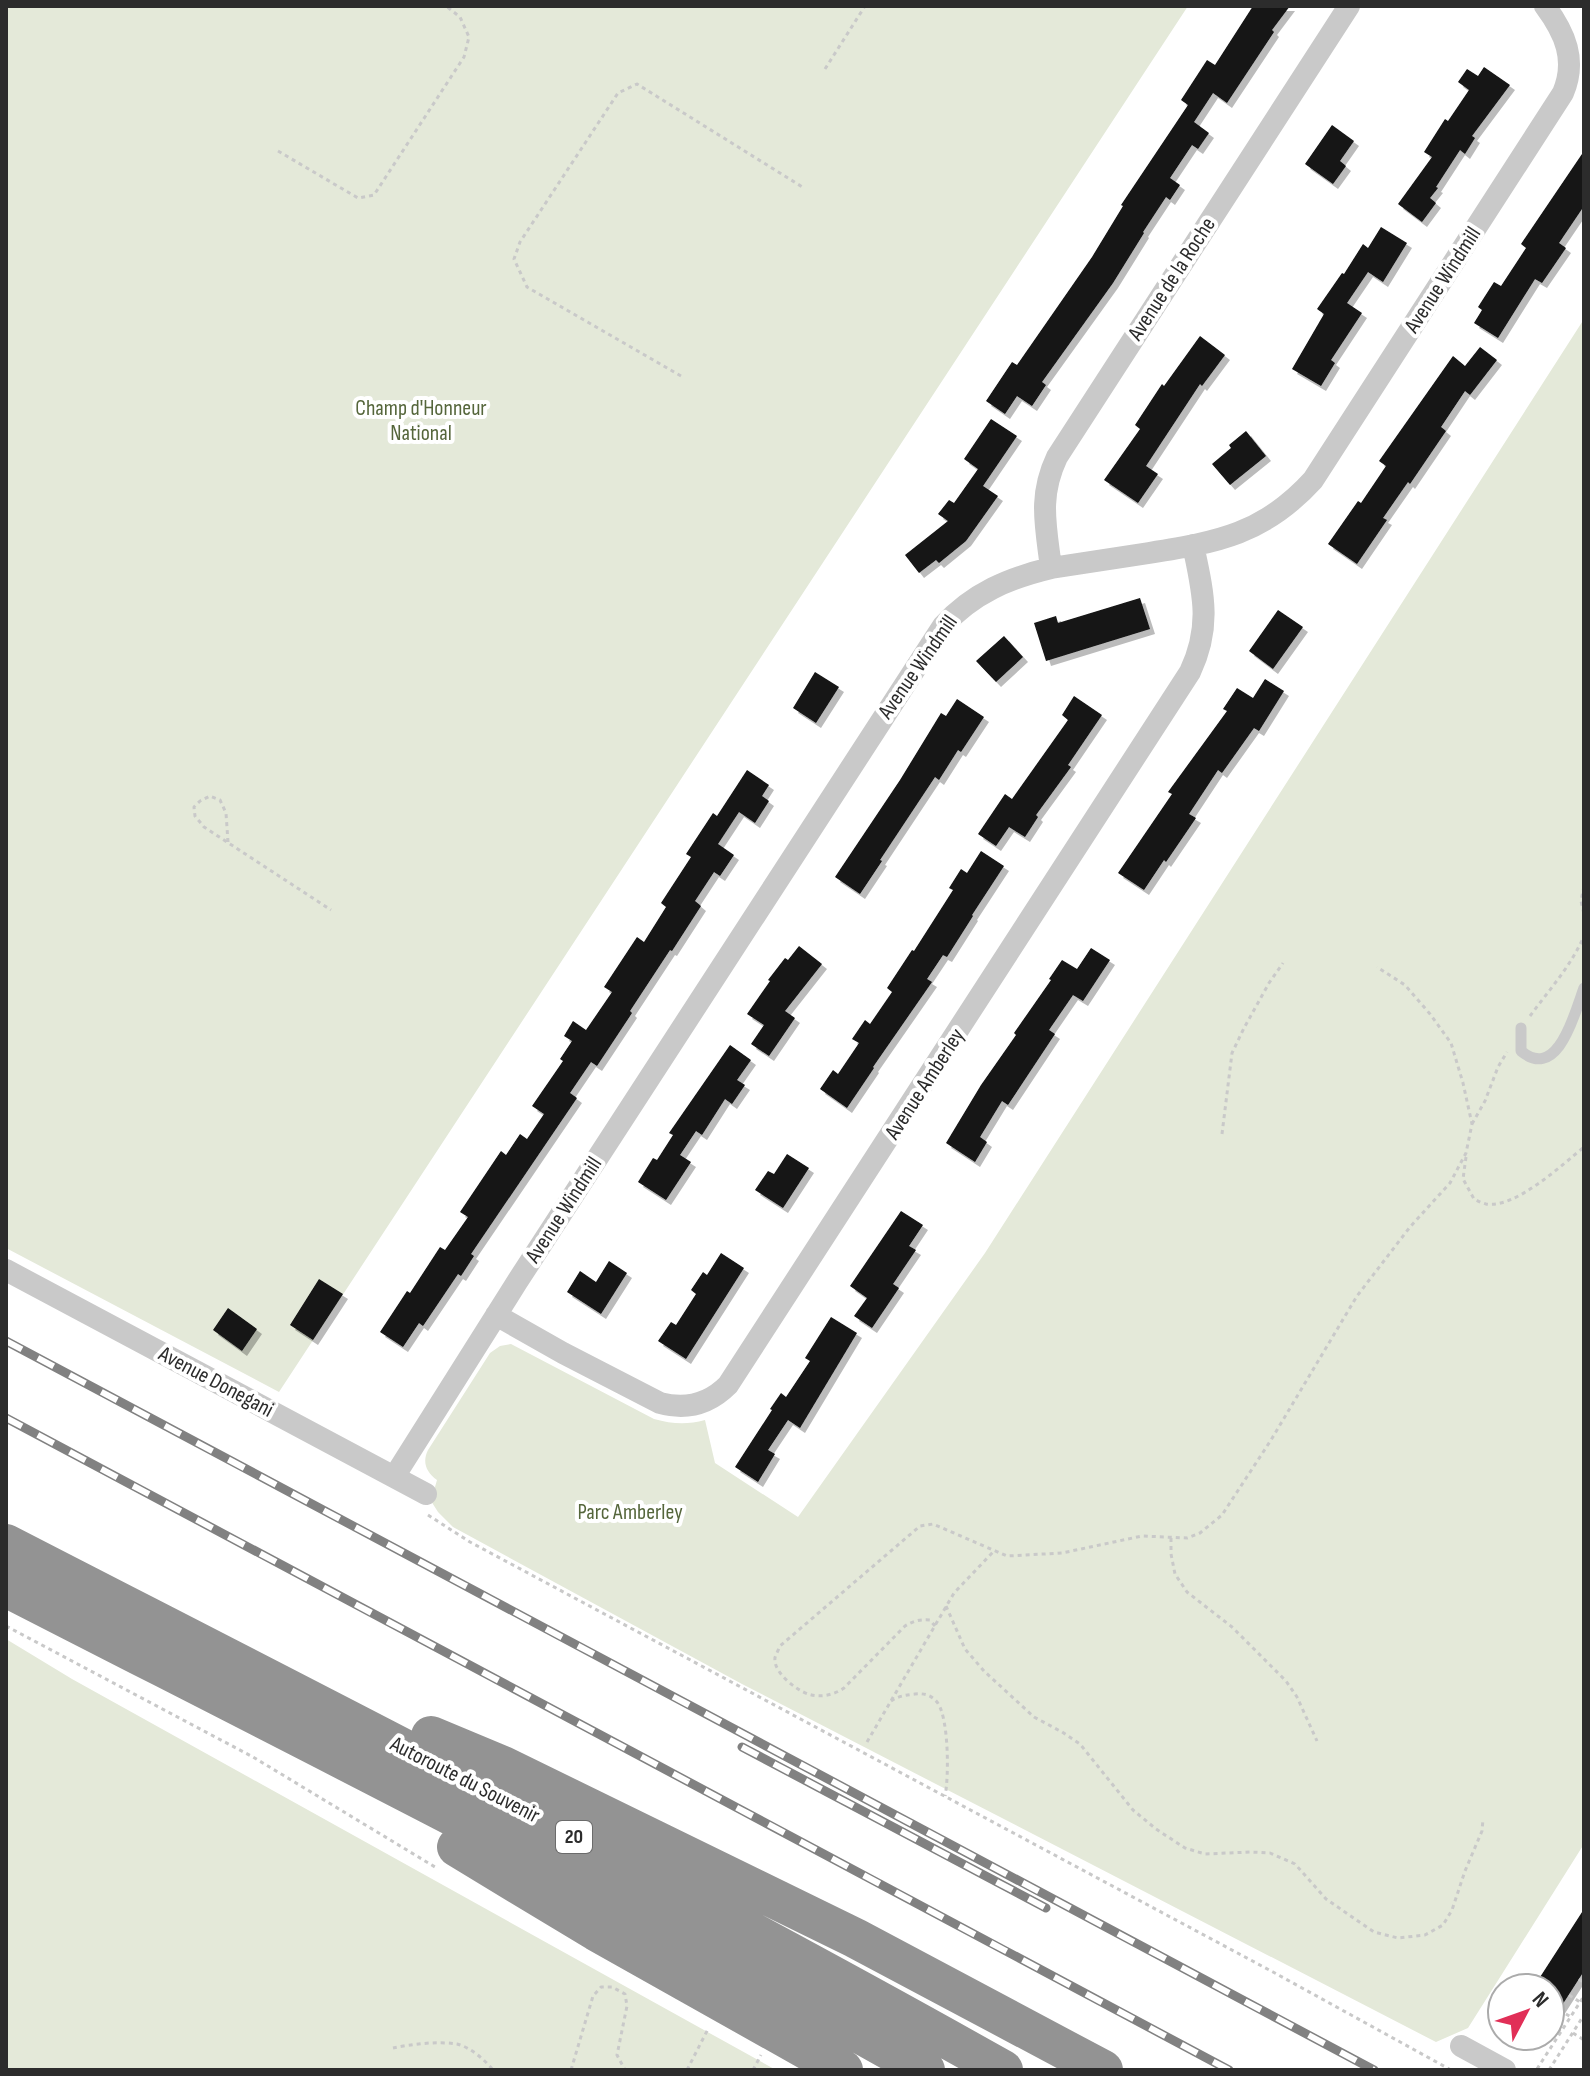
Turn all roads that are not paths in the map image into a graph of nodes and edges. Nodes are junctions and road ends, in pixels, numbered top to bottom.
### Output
1 (1349, 6) edge
2 (1545, 6) edge
3 (1193, 545) junction
4 (1051, 568) junction
5 (1584, 988) edge
6 (1521, 1028) dead end
7 (6, 1270) edge
8 (496, 1315) junction
9 (394, 1477) junction
10 (426, 1494) dead end
11 (6, 1544) edge
12 (6, 1587) edge
13 (140, 1613) junction
14 (163, 1668) junction
15 (1461, 2046) dead end
16 (843, 2070) edge
17 (925, 2070) edge
18 (1003, 2070) edge
19 (1103, 2070) edge
20 (1505, 2070) edge

1 - 4 street, Avenue de la Roche
2 - 3 street, Avenue Windmill
3 - 4 street, Avenue Windmill
3 - 8 street, Avenue Amberley
4 - 8 street, Avenue Windmill
5 - 6 lane
7 - 9 street, Avenue Donegani
8 - 9 street, Avenue Windmill
9 - 10 street, Avenue Donegani
11 - 13 highway, Autoroute du Souvenir / 20
12 - 14 highway, Autoroute du Souvenir / 20
13 - 18 highway, Autoroute du Souvenir / 20
13 - 19 highway
14 - 16 highway
14 - 17 highway, Autoroute du Souvenir / 20
15 - 20 street

